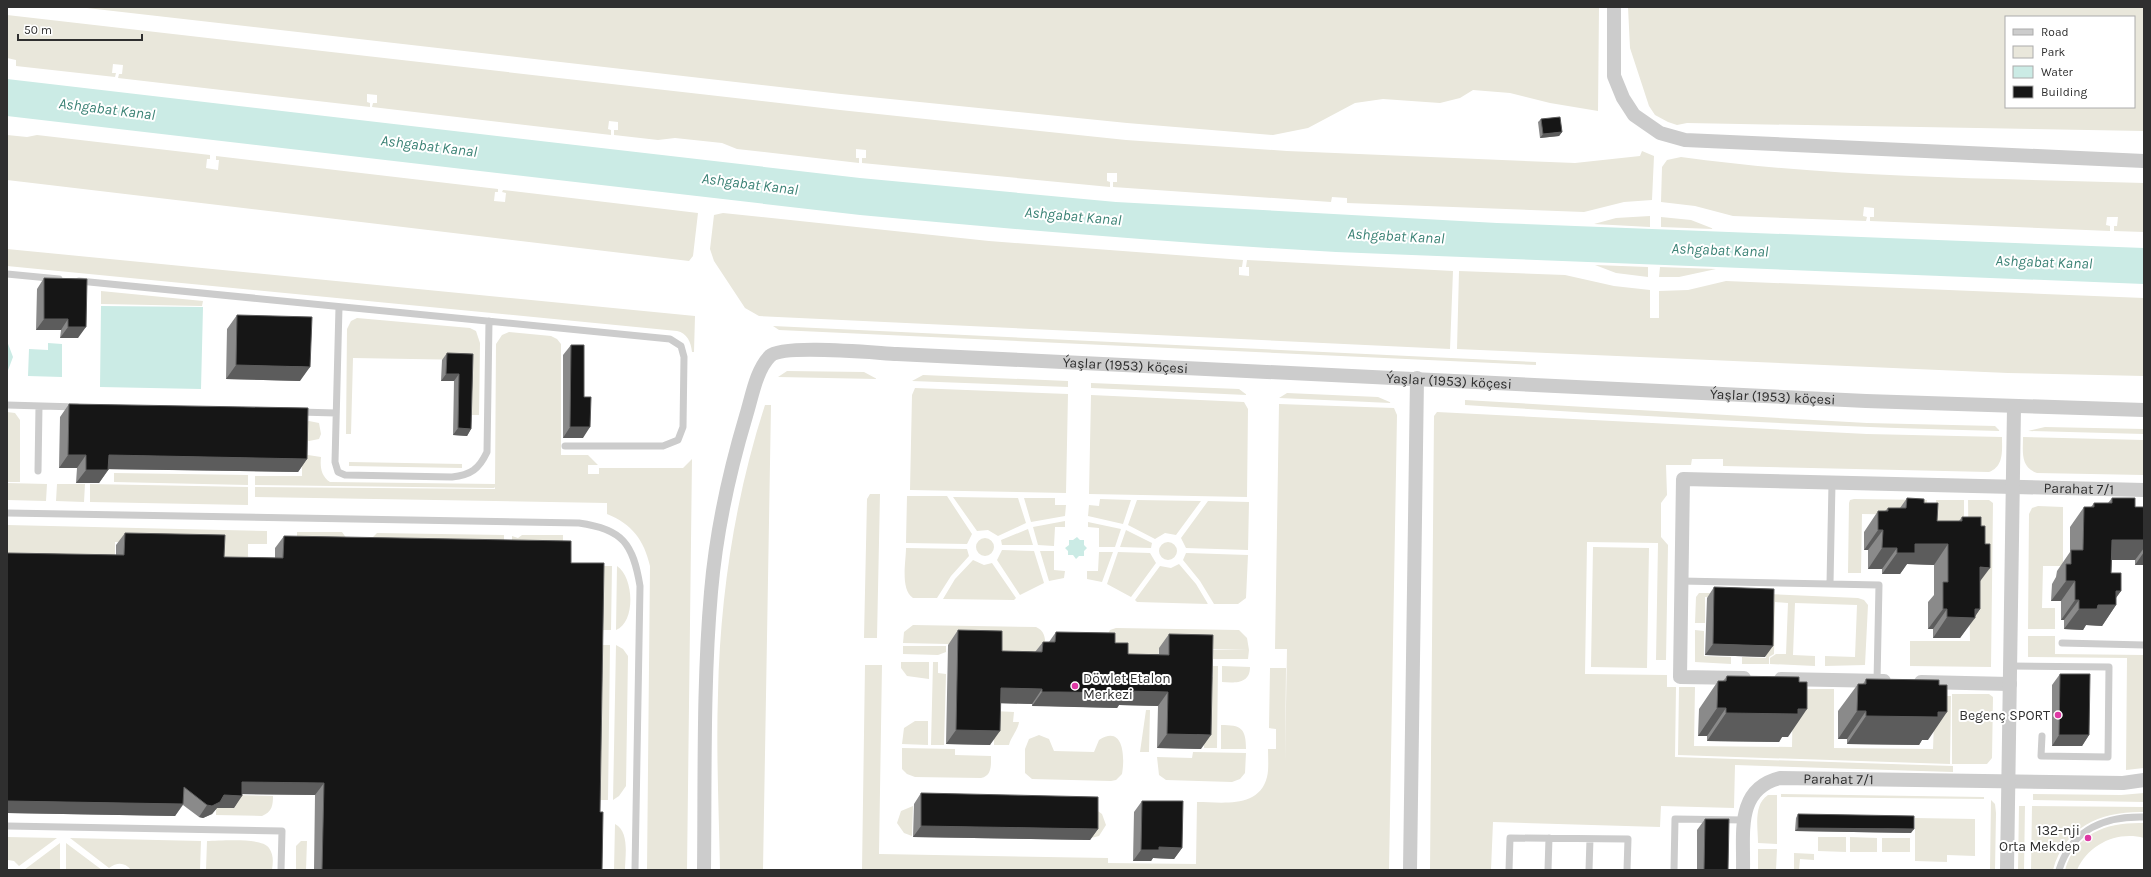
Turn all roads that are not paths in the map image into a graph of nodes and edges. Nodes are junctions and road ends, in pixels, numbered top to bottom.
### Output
1 (1614, 7) edge
2 (2144, 161) edge
3 (7, 274) edge
4 (339, 307) junction
5 (490, 321) junction
6 (1417, 378) junction
7 (7, 405) edge
8 (39, 406) junction
9 (86, 407) edge
10 (2014, 407) junction
11 (2144, 410) edge
12 (289, 412) edge
13 (336, 413) junction
14 (565, 446) dead end
15 (38, 471) dead end
16 (1832, 483) junction
17 (2013, 487) junction
18 (2144, 490) edge
19 (7, 512) edge
20 (1681, 581) junction
21 (1830, 584) junction
22 (2062, 643) dead end
23 (2144, 645) edge
24 (2010, 666) junction
25 (1877, 681) junction
26 (2010, 684) junction
27 (2042, 736) dead end
28 (2144, 780) edge
29 (2008, 781) junction
30 (2144, 817) edge
31 (1744, 820) junction
32 (7, 826) edge
33 (1549, 838) junction
34 (1590, 839) junction
35 (281, 870) edge
36 (635, 870) edge
37 (704, 870) edge
38 (1410, 870) edge
39 (1510, 870) edge
40 (1548, 870) edge
41 (1589, 870) edge
42 (1627, 870) edge
43 (1674, 870) edge
44 (1743, 870) edge
45 (2007, 870) edge
46 (2058, 870) edge

1 - 2 street
3 - 4 lane
4 - 5 lane
4 - 13 lane
5 - 13 lane
5 - 14 lane
6 - 10 street, Ýaşlar (1953) köçesi
6 - 37 street, Ýaşlar (1953) köçesi
6 - 38 street
7 - 8 lane
8 - 9 lane
8 - 15 lane
10 - 11 street, Ýaşlar (1953) köçesi
10 - 17 street
12 - 13 lane
16 - 17 street, Parahat 7/1
16 - 20 street, Parahat 7/1
16 - 21 lane
17 - 18 street, Parahat 7/1
17 - 24 street
19 - 36 lane
20 - 21 lane
20 - 25 street
21 - 25 lane
22 - 23 lane
24 - 26 street
24 - 27 lane
25 - 26 street
26 - 29 street
28 - 29 street, Parahat 7/1
29 - 31 street, Parahat 7/1
29 - 45 street
30 - 46 lane
31 - 43 lane
31 - 44 street, Parahat 7/1
32 - 35 lane
33 - 34 lane
33 - 39 lane
33 - 40 lane
34 - 41 lane
34 - 42 lane

